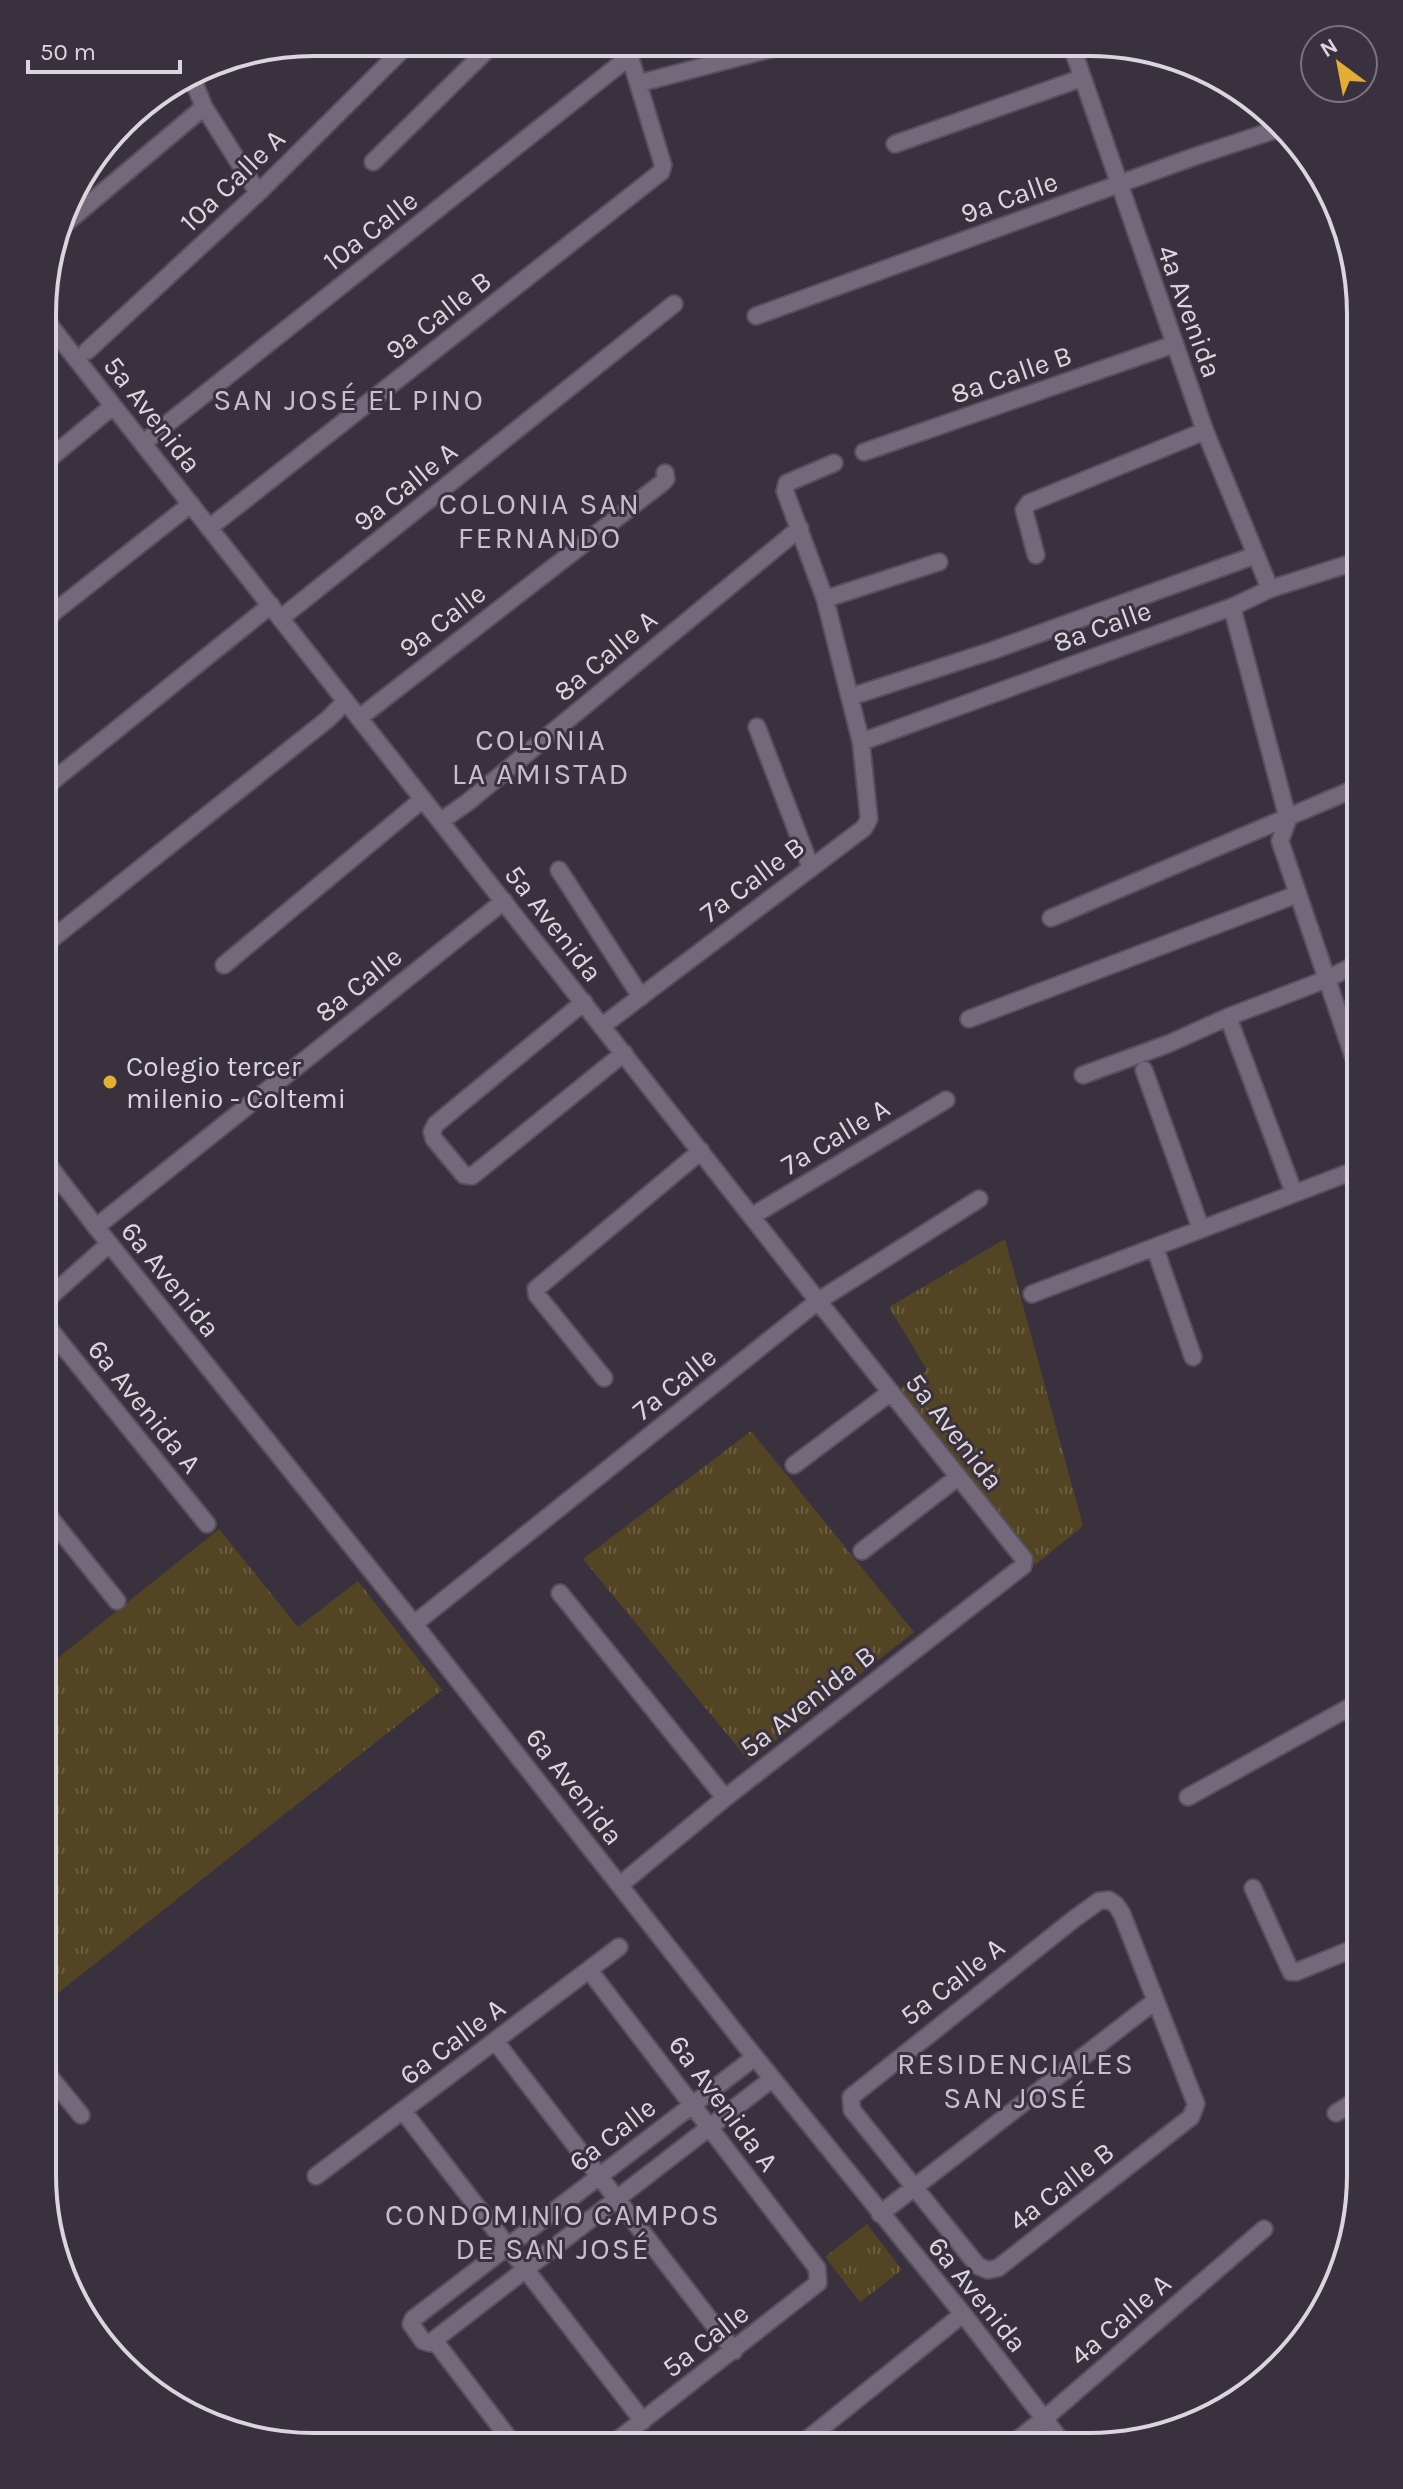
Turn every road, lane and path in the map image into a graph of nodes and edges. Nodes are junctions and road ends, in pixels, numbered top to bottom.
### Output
1 (396, 56) edge
2 (481, 56) edge
3 (621, 56) edge
4 (629, 56) edge
5 (744, 56) edge
6 (1075, 56) edge
7 (1082, 78) junction
8 (640, 83) junction
9 (195, 86) edge
10 (204, 107) junction
11 (1271, 132) edge
12 (895, 144) dead end
13 (373, 162) dead end
14 (1118, 185) junction
15 (258, 193) junction
16 (76, 214) edge
17 (674, 304) dead end
18 (756, 316) dead end
19 (56, 333) edge
20 (1175, 344) junction
21 (87, 351) dead end
22 (113, 406) junction
23 (1205, 431) junction
24 (143, 443) junction
25 (864, 452) dead end
26 (56, 453) edge
27 (834, 463) dead end
28 (665, 473) dead end
29 (191, 504) junction
30 (209, 528) junction
31 (800, 528) junction
32 (1036, 555) dead end
33 (1256, 555) junction
34 (939, 562) dead end
35 (1347, 565) edge
36 (1270, 589) junction
37 (825, 599) junction
38 (1232, 607) junction
39 (56, 611) edge
40 (276, 612) junction
41 (850, 697) junction
42 (346, 701) junction
43 (359, 718) junction
44 (757, 727) dead end
45 (861, 742) junction
46 (56, 779) edge
47 (1347, 792) edge
48 (423, 799) junction
49 (1288, 819) junction
50 (441, 821) junction
51 (811, 868) junction
52 (559, 870) dead end
53 (1298, 894) junction
54 (504, 901) junction
55 (1051, 918) dead end
56 (56, 936) edge
57 (224, 965) dead end
58 (1347, 969) edge
59 (1327, 979) junction
60 (641, 997) junction
61 (584, 1002) junction
62 (1228, 1017) junction
63 (969, 1019) dead end
64 (602, 1026) junction
65 (1347, 1037) edge
66 (624, 1053) junction
67 (1144, 1070) dead end
68 (1083, 1075) dead end
69 (946, 1100) dead end
70 (701, 1151) junction
71 (1347, 1173) edge
72 (56, 1175) edge
73 (1294, 1193) junction
74 (979, 1199) dead end
75 (752, 1216) junction
76 (96, 1227) junction
77 (1201, 1229) junction
78 (109, 1244) junction
79 (1155, 1248) junction
80 (56, 1291) edge
81 (1032, 1294) dead end
82 (818, 1301) junction
83 (56, 1337) edge
84 (1193, 1357) dead end
85 (604, 1378) dead end
86 (891, 1392) junction
87 (794, 1465) dead end
88 (958, 1477) junction
89 (207, 1524) dead end
90 (56, 1525) edge
91 (862, 1551) dead end
92 (1024, 1559) joint
93 (560, 1593) dead end
94 (117, 1601) dead end
95 (414, 1624) junction
96 (1346, 1709) edge
97 (1188, 1797) dead end
98 (725, 1798) junction
99 (620, 1885) junction
100 (1253, 1888) dead end
101 (619, 1947) dead end
102 (1346, 1952) edge
103 (589, 1970) junction
104 (1155, 2001) junction
105 (495, 2041) junction
106 (755, 2057) junction
107 (772, 2079) junction
108 (56, 2089) edge
109 (693, 2105) junction
110 (1346, 2107) edge
111 (403, 2111) junction
112 (1336, 2113) dead end
113 (81, 2115) dead end
114 (710, 2127) junction
115 (316, 2176) dead end
116 (600, 2177) junction
117 (914, 2188) junction
118 (617, 2199) junction
119 (880, 2214) junction
120 (1264, 2229) dead end
121 (508, 2247) junction
122 (817, 2268) joint
123 (526, 2270) junction
124 (963, 2314) junction
125 (434, 2340) junction
126 (734, 2351) junction
127 (1044, 2419) junction
128 (643, 2421) junction
129 (505, 2433) edge
130 (627, 2433) edge
131 (815, 2433) edge
132 (1026, 2433) edge
133 (1055, 2433) edge

1 - 15 street, 10a Calle A
2 - 13 street
3 - 24 street, 10a Calle
4 - 8 street
5 - 8 street
6 - 7 street, 4a Avenida
7 - 12 street
7 - 14 street, 4a Avenida
8 - 30 street, 9a Calle B
9 - 10 street
10 - 15 street
10 - 16 street
11 - 14 street, 9a Calle
14 - 18 street, 9a Calle
14 - 20 street, 4a Avenida
15 - 21 street, 10a Calle A
17 - 40 street, 9a Calle A
19 - 22 street, 5a Avenida
20 - 23 street, 4a Avenida
20 - 25 street, 8a Calle B
22 - 24 street, 5a Avenida
22 - 26 street
23 - 32 street
23 - 33 street, 4a Avenida
24 - 29 street, 5a Avenida
27 - 31 street
28 - 43 street, 9a Calle
29 - 30 street, 5a Avenida
29 - 39 street
30 - 40 street, 5a Avenida
31 - 37 street
31 - 50 street, 8a Calle A
33 - 36 street, 4a Avenida
33 - 41 street
34 - 37 street
35 - 36 street, 8a Calle
36 - 38 street, 8a Calle
37 - 41 street
38 - 45 street, 8a Calle
38 - 49 street
40 - 42 street, 5a Avenida
40 - 46 street, 9a Calle A
41 - 45 street
42 - 43 street, 5a Avenida
42 - 56 street
43 - 48 street, 5a Avenida
44 - 51 street
45 - 51 street, 7a Calle B
47 - 49 street
48 - 50 street, 5a Avenida
48 - 57 street
49 - 53 street
49 - 55 street
50 - 54 street, 5a Avenida
51 - 60 street, 7a Calle B
52 - 60 street
53 - 59 street
53 - 63 street
54 - 61 street, 5a Avenida
54 - 76 street, 8a Calle
58 - 59 street
59 - 62 street
59 - 65 street
60 - 64 street, 7a Calle B
61 - 64 street, 5a Avenida
61 - 66 street
62 - 68 street
62 - 73 street
64 - 66 street, 5a Avenida
66 - 70 street, 5a Avenida
67 - 77 street
69 - 75 street, 7a Calle A
70 - 75 street, 5a Avenida
70 - 85 street
71 - 73 street
72 - 76 street, 6a Avenida
73 - 77 street
74 - 82 street, 7a Calle
75 - 82 street, 5a Avenida
76 - 78 street, 6a Avenida
77 - 79 street
78 - 80 street
78 - 95 street, 6a Avenida
79 - 81 street
79 - 84 street
82 - 86 street, 5a Avenida
82 - 95 street, 7a Calle
83 - 89 street, 6a Avenida A
86 - 87 street
86 - 88 street, 5a Avenida
88 - 91 street
88 - 92 street, 5a Avenida
90 - 94 street
92 - 98 street, 5a Avenida B
93 - 98 street
95 - 99 street, 6a Avenida
96 - 97 street
98 - 99 street, 5a Avenida B
99 - 106 street, 6a Avenida
100 - 102 street
101 - 103 street, 6a Calle A
103 - 105 street, 6a Calle A
103 - 109 street, 6a Avenida A
104 - 117 street
104 - 117 street, 4a Calle B
104 - 117 street, 5a Calle A
105 - 111 street, 6a Calle A
105 - 116 street
106 - 107 street, 6a Avenida
106 - 109 street, 6a Calle
107 - 114 street, 6a Calle
107 - 119 street, 6a Avenida
108 - 113 street
109 - 114 street, 6a Avenida A
109 - 116 street, 6a Calle
110 - 112 street
111 - 115 street, 6a Calle A
111 - 121 street
114 - 118 street, 6a Calle
114 - 122 street, 6a Avenida A
116 - 118 street
116 - 121 street, 6a Calle
117 - 119 street
118 - 123 street, 6a Calle
118 - 126 street
119 - 124 street, 6a Avenida
120 - 127 street, 4a Calle A
121 - 123 street
121 - 125 street, 6a Calle
122 - 126 street, 5a Calle
123 - 125 street, 6a Calle
123 - 128 street
124 - 127 street, 6a Avenida
124 - 131 street
125 - 129 street
126 - 128 street, 5a Calle
127 - 132 street, 4a Calle A
127 - 133 street, 6a Avenida
128 - 130 street, 5a Calle

